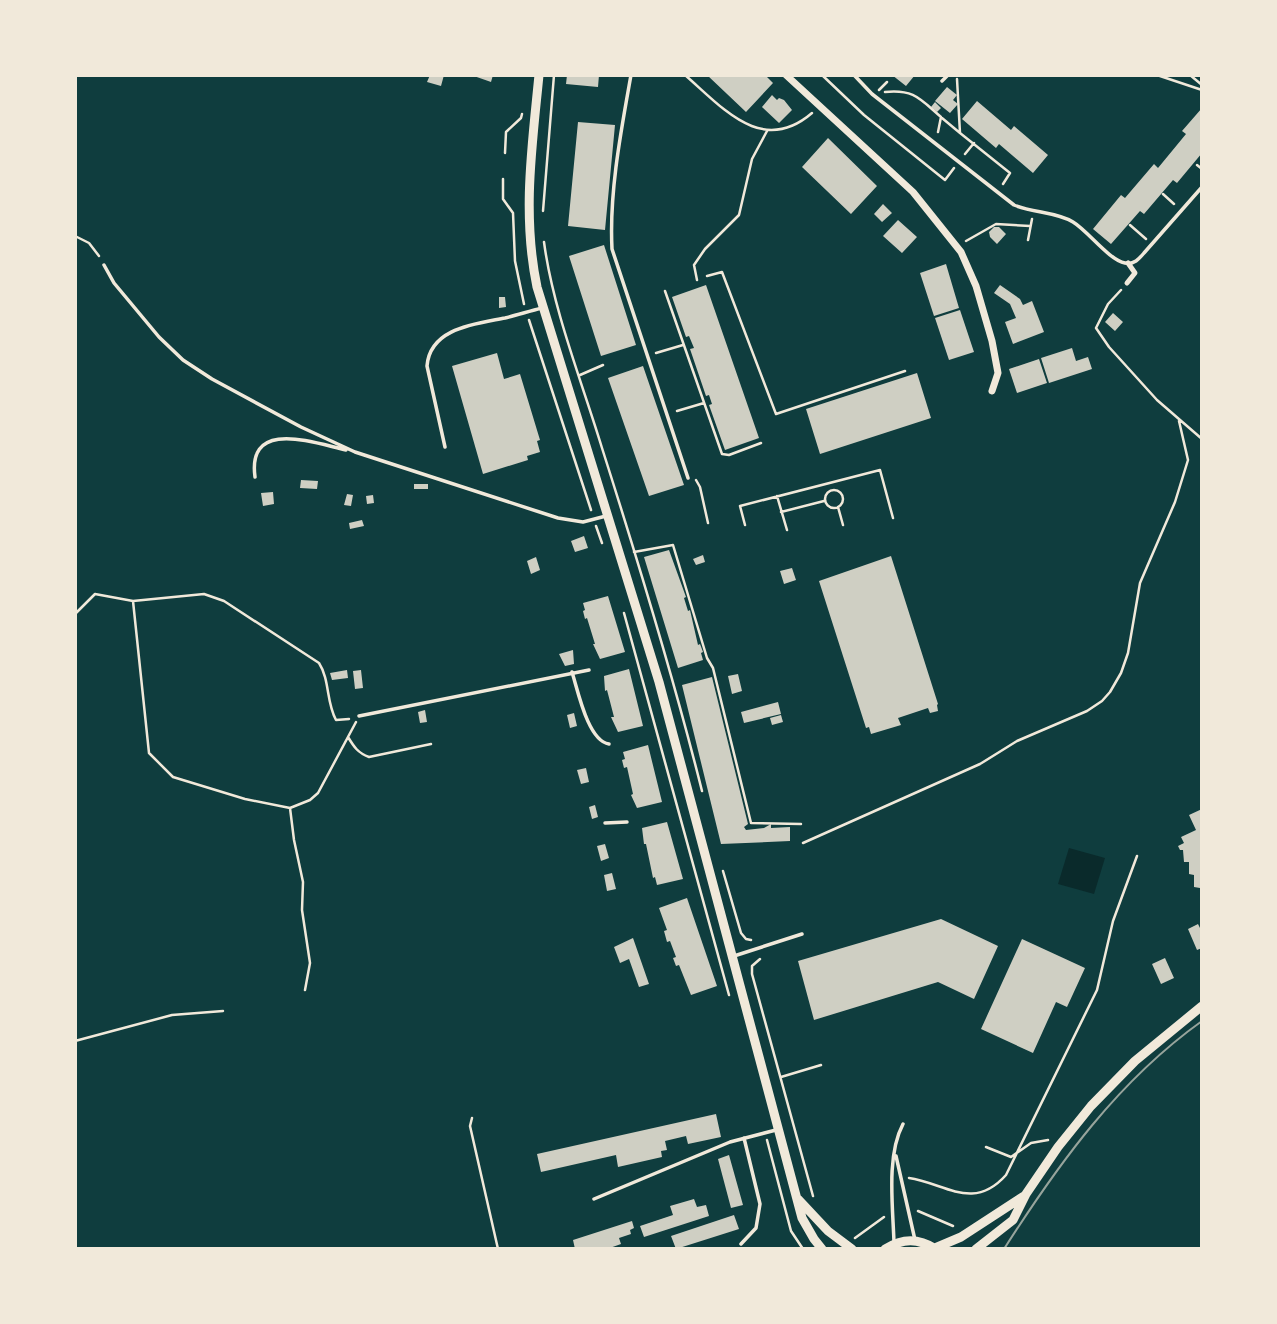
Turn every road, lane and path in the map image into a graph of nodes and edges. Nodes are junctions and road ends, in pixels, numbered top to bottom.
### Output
1 (539, 75) edge
2 (554, 75) edge
3 (631, 75) edge
4 (685, 75) edge
5 (786, 75) edge
6 (822, 75) edge
7 (854, 75) edge
8 (948, 75) edge
9 (957, 75) edge
10 (1157, 75) edge
11 (1190, 75) edge
12 (942, 81) dead end
13 (1202, 87) edge
14 (872, 94) junction
15 (523, 106) dead end
16 (819, 106) junction
17 (941, 117) junction
18 (767, 131) junction
19 (960, 133) junction
20 (936, 143) junction
21 (505, 153) dead end
22 (1197, 165) dead end
23 (1202, 169) edge
24 (949, 174) dead end
25 (503, 179) dead end
26 (1202, 187) edge
27 (998, 191) junction
28 (1163, 194) dead end
29 (1180, 209) dead end
30 (542, 218) dead end
31 (1130, 225) dead end
32 (543, 235) dead end
33 (75, 236) edge
34 (1028, 240) dead end
35 (1151, 242) dead end
36 (957, 246) junction
37 (1128, 263) junction
38 (104, 265) joint
39 (707, 276) dead end
40 (697, 280) dead end
41 (1127, 283) dead end
42 (665, 291) dead end
43 (1118, 294) dead end
44 (543, 307) junction
45 (526, 312) junction
46 (683, 345) junction
47 (659, 352) dead end
48 (603, 365) dead end
49 (905, 371) dead end
50 (580, 375) junction
51 (992, 391) dead end
52 (704, 403) junction
53 (682, 410) dead end
54 (1179, 421) junction
55 (1202, 439) edge
56 (761, 443) dead end
57 (445, 447) dead end
58 (355, 453) junction
59 (255, 477) dead end
60 (688, 478) dead end
61 (700, 487) dead end
62 (777, 496) junction
63 (824, 501) junction
64 (838, 507) junction
65 (782, 512) junction
66 (608, 516) junction
67 (893, 518) dead end
68 (594, 519) junction
69 (708, 523) dead end
70 (745, 525) dead end
71 (844, 525) dead end
72 (787, 530) dead end
73 (602, 543) dead end
74 (635, 552) junction
75 (134, 601) junction
76 (621, 604) dead end
77 (75, 614) edge
78 (589, 670) dead end
79 (572, 672) junction
80 (359, 716) junction
81 (348, 737) junction
82 (431, 744) dead end
83 (609, 744) dead end
84 (704, 799) dead end
85 (290, 808) junction
86 (628, 821) dead end
87 (605, 823) dead end
88 (801, 824) dead end
89 (803, 842) dead end
90 (1137, 856) dead end
91 (721, 863) dead end
92 (802, 934) dead end
93 (762, 948) junction
94 (732, 956) junction
95 (306, 990) dead end
96 (730, 998) dead end
97 (1202, 1006) edge
98 (223, 1011) dead end
99 (75, 1041) edge
100 (821, 1066) dead end
101 (781, 1077) junction
102 (472, 1118) dead end
103 (903, 1125) dead end
104 (778, 1129) junction
105 (765, 1133) junction
106 (744, 1138) junction
107 (986, 1147) dead end
108 (1044, 1150) dead end
109 (895, 1154) junction
110 (1016, 1155) junction
111 (902, 1178) junction
112 (1026, 1195) junction
113 (797, 1197) junction
114 (594, 1199) dead end
115 (815, 1202) dead end
116 (909, 1211) junction
117 (893, 1214) junction
118 (959, 1229) dead end
119 (855, 1238) dead end
120 (915, 1240) junction
121 (894, 1243) junction
122 (741, 1244) dead end
123 (936, 1248) edge
124 (498, 1249) edge
125 (803, 1249) edge
126 (822, 1249) edge
127 (852, 1249) edge
128 (885, 1249) edge
129 (976, 1249) edge

1 - 44 street
2 - 30 path
3 - 60 lane
4 - 18 path
5 - 16 street
6 - 24 path
7 - 14 lane
8 - 12 lane
9 - 19 path
10 - 13 path
11 - 13 path
14 - 17 path
14 - 20 lane
15 - 21 path
16 - 18 path
16 - 36 street
17 - 19 path
17 - 20 path
18 - 40 path
19 - 27 path
20 - 27 lane
22 - 23 path
25 - 45 path
26 - 37 lane
27 - 37 lane
28 - 29 path
31 - 35 path
32 - 50 path
33 - 38 path
34 - 36 path
36 - 51 street
37 - 41 street
38 - 58 lane
39 - 49 path
42 - 46 path
43 - 54 path
44 - 45 lane
44 - 66 street
45 - 57 lane
45 - 68 path
46 - 47 path
46 - 52 path
48 - 50 path
50 - 74 path
52 - 53 path
52 - 56 path
54 - 55 path
54 - 89 path
58 - 59 lane
58 - 68 lane
61 - 69 path
62 - 65 path
62 - 67 path
62 - 70 path
63 - 64 path
63 - 64 path
63 - 65 path
64 - 71 path
65 - 72 path
66 - 68 lane
66 - 94 street
68 - 73 path
74 - 84 path
74 - 88 path
75 - 77 path
75 - 80 path
75 - 85 path
76 - 96 path
78 - 79 lane
79 - 80 lane
79 - 83 lane
80 - 81 path
81 - 82 path
81 - 85 path
85 - 95 path
86 - 87 lane
90 - 110 path
91 - 93 path
92 - 93 lane
93 - 94 lane
93 - 101 path
94 - 104 street
97 - 112 street
98 - 99 path
100 - 101 path
101 - 115 path
102 - 124 path
103 - 109 lane
104 - 105 lane
104 - 113 street
105 - 106 lane
105 - 125 path
106 - 114 lane
106 - 122 lane
107 - 110 path
108 - 110 path
109 - 111 lane
109 - 117 lane
110 - 111 path
111 - 116 lane
112 - 123 street
112 - 129 street
113 - 126 street
113 - 127 street
116 - 118 path
116 - 120 lane
117 - 119 path
117 - 121 lane
120 - 121 street
120 - 123 street
121 - 128 street

